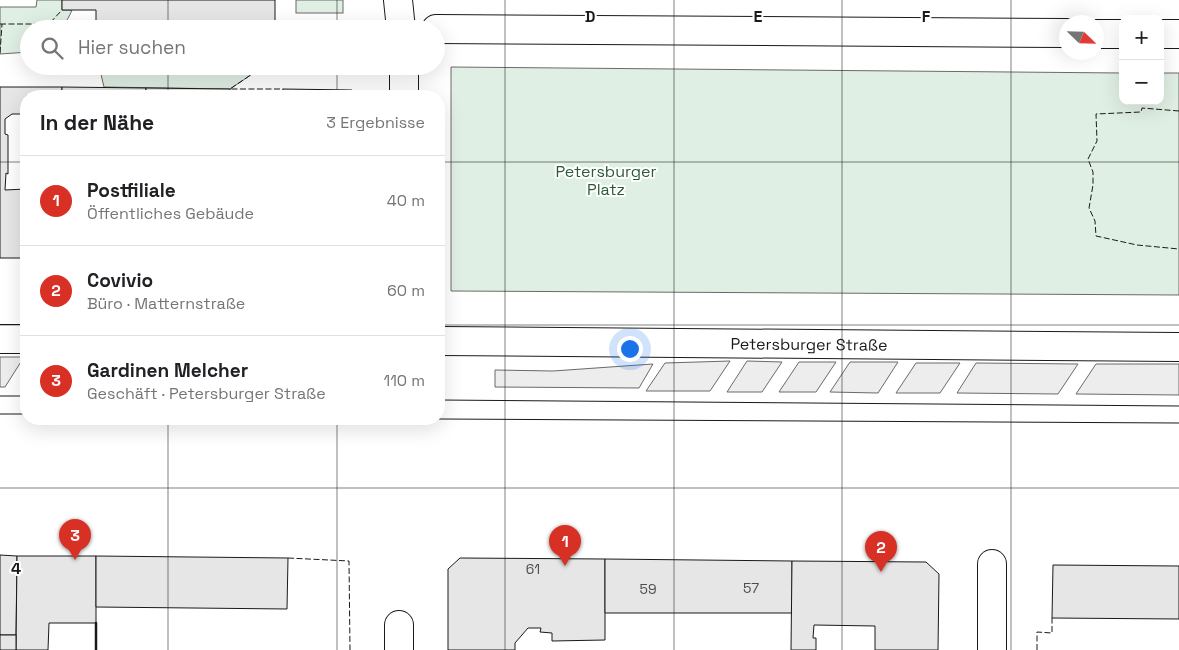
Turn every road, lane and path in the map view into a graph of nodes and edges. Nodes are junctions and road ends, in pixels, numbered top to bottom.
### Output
1 (398, 0) edge
2 (400, 20) edge
3 (445, 29) edge
4 (1059, 33) edge
5 (1104, 34) edge
6 (1119, 34) edge
7 (1164, 34) edge
8 (1179, 34) edge
9 (404, 75) edge
10 (404, 90) edge
11 (0, 339) edge
12 (20, 340) edge
13 (445, 341) edge
14 (1179, 347) edge
15 (992, 564) dead end
16 (992, 650) edge

1 - 2 street
3 - 4 street
5 - 6 street
7 - 8 street
9 - 10 street
11 - 12 street
13 - 14 street, Petersburger Straße
15 - 16 street

